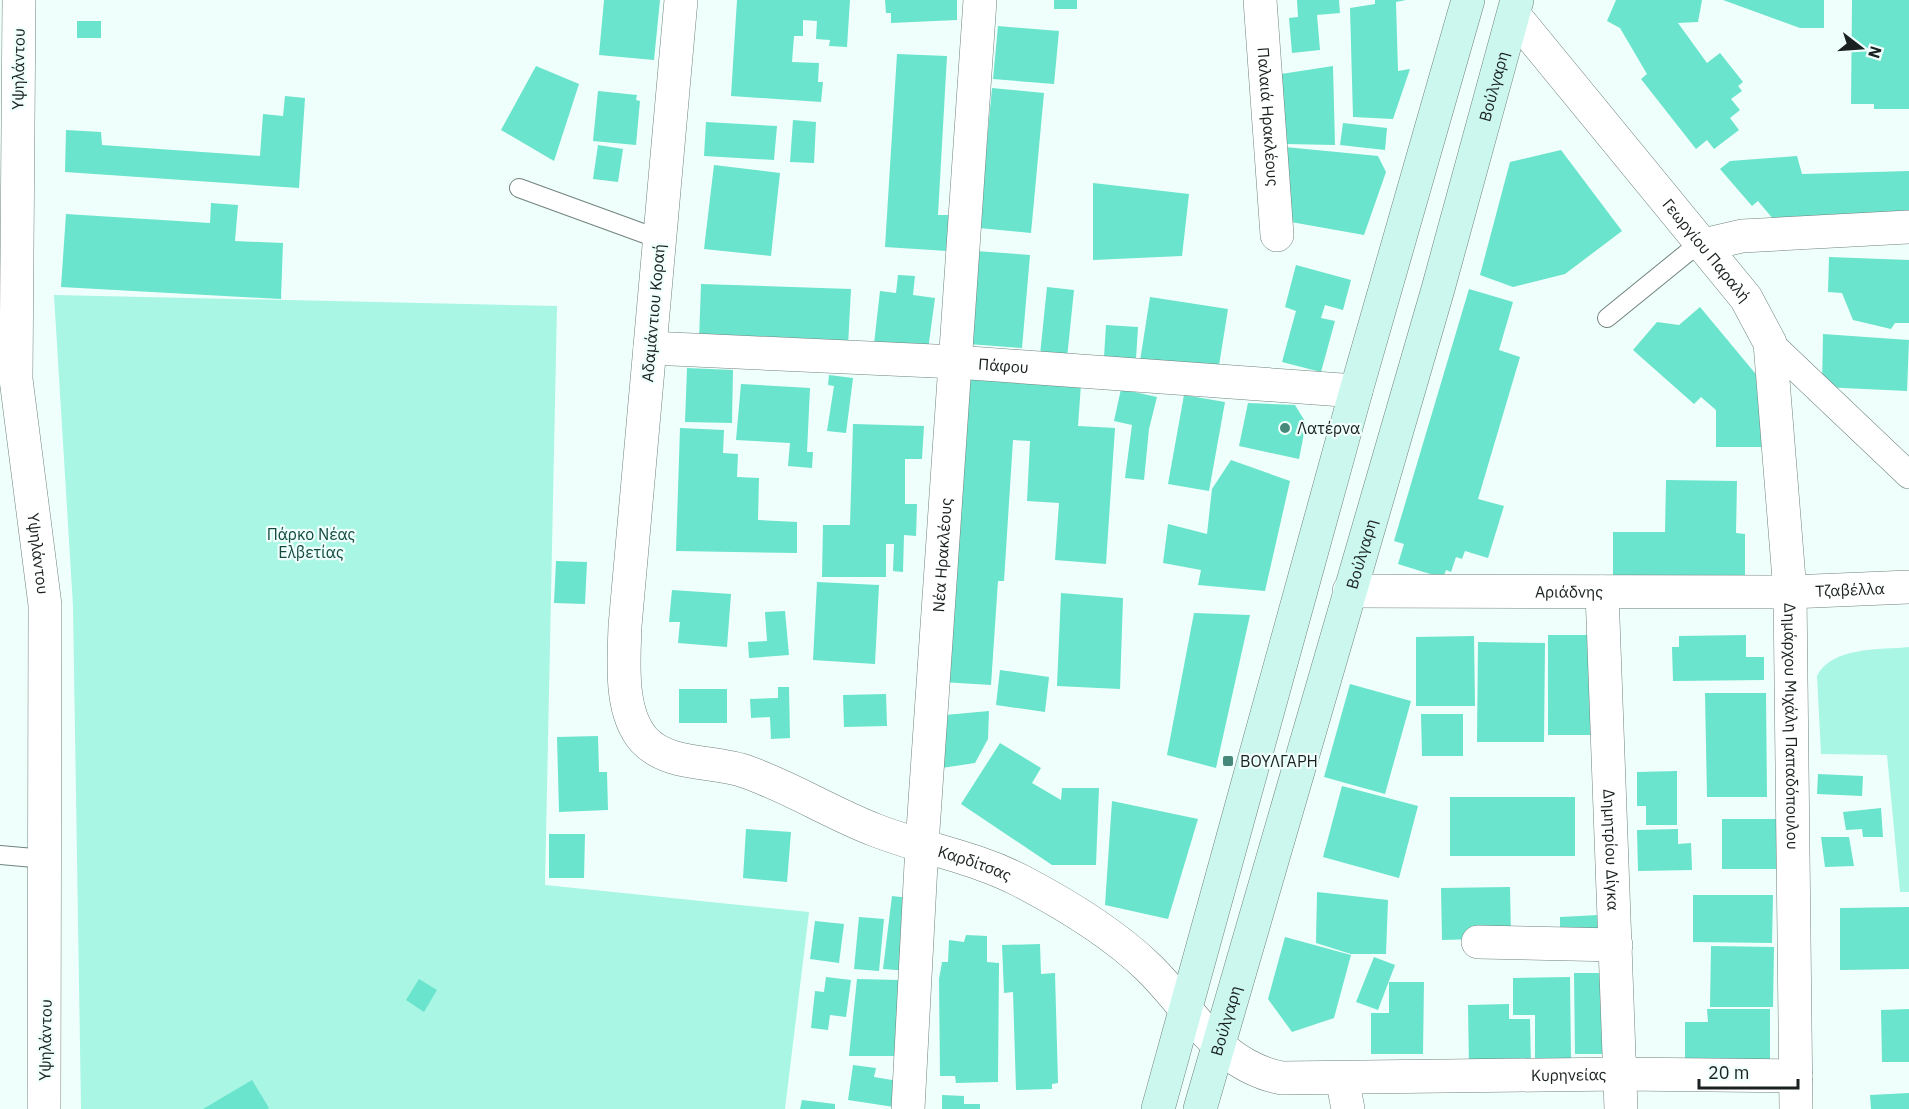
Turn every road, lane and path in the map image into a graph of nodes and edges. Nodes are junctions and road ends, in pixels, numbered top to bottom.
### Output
1 (19, 0) edge
2 (681, 0) edge
3 (980, 0) edge
4 (1260, 0) edge
5 (1468, 0) edge
6 (1515, 8) edge
7 (519, 188) dead end
8 (1909, 227) edge
9 (1277, 235) dead end
10 (659, 239) junction
11 (1703, 245) junction
12 (1607, 318) dead end
13 (1770, 343) junction
14 (650, 348) junction
15 (956, 362) junction
16 (1356, 391) junction
17 (1909, 475) edge
18 (1909, 587) edge
19 (1349, 591) junction
20 (1602, 592) junction
21 (1790, 592) junction
22 (625, 626) joint
23 (922, 845) junction
24 (0, 855) edge
25 (45, 859) junction
26 (1478, 942) dead end
27 (1616, 945) junction
28 (1185, 1011) junction
29 (1218, 1045) junction
30 (1621, 1074) junction
31 (1796, 1076) junction
32 (1345, 1094) edge
33 (44, 1109) edge
34 (908, 1109) edge
35 (1158, 1109) edge
36 (1200, 1109) edge
37 (1621, 1109) edge
38 (1796, 1109) edge

1 - 25 street, Υψηλάντου
2 - 10 street, Αδαμάντιου Κοραή
3 - 15 street, Νέα Ηρακλέους
4 - 9 street, Παλαιά Ηρακλέους
5 - 16 main road
6 - 11 street, Γεωργίου Παραλή
6 - 19 main road, Βούλγαρη
7 - 10 lane
8 - 11 street
10 - 14 street, Αδαμάντιου Κοραή
11 - 12 lane
11 - 13 street, Γεωργίου Παραλή
13 - 17 street, Γεωργίου Παραλή
13 - 21 street, Δημάρχου Μιχάλη Παπαδόπουλου
14 - 15 street, Πάφου
14 - 22 street, Αδαμάντιου Κοραή
15 - 16 street, Πάφου
15 - 23 street, Νέα Ηρακλέους
16 - 28 main road
18 - 21 street, Τζαβέλλα
19 - 20 street, Αριάδνης
19 - 29 main road, Βούλγαρη
20 - 21 street, Αριάδνης
20 - 27 street, Δημητρίου Δίγκα
21 - 31 street, Δημάρχου Μιχάλη Παπαδόπουλου
22 - 23 street, Καρδίτσας
23 - 28 street, Καρδίτσας
23 - 34 street, Νέα Ηρακλέους
24 - 25 lane
25 - 33 street, Υψηλάντου
26 - 27 street
27 - 30 street, Δημητρίου Δίγκα
28 - 29 street, Καρδίτσας
28 - 35 main road
29 - 32 street, Καρδίτσας
29 - 36 main road, Βούλγαρη
30 - 31 street, Κυρηνείας
30 - 32 street, Κυρηνείας
30 - 37 street, Δημητρίου Δίγκα
31 - 38 street, Δημάρχου Μιχάλη Παπαδόπουλου

